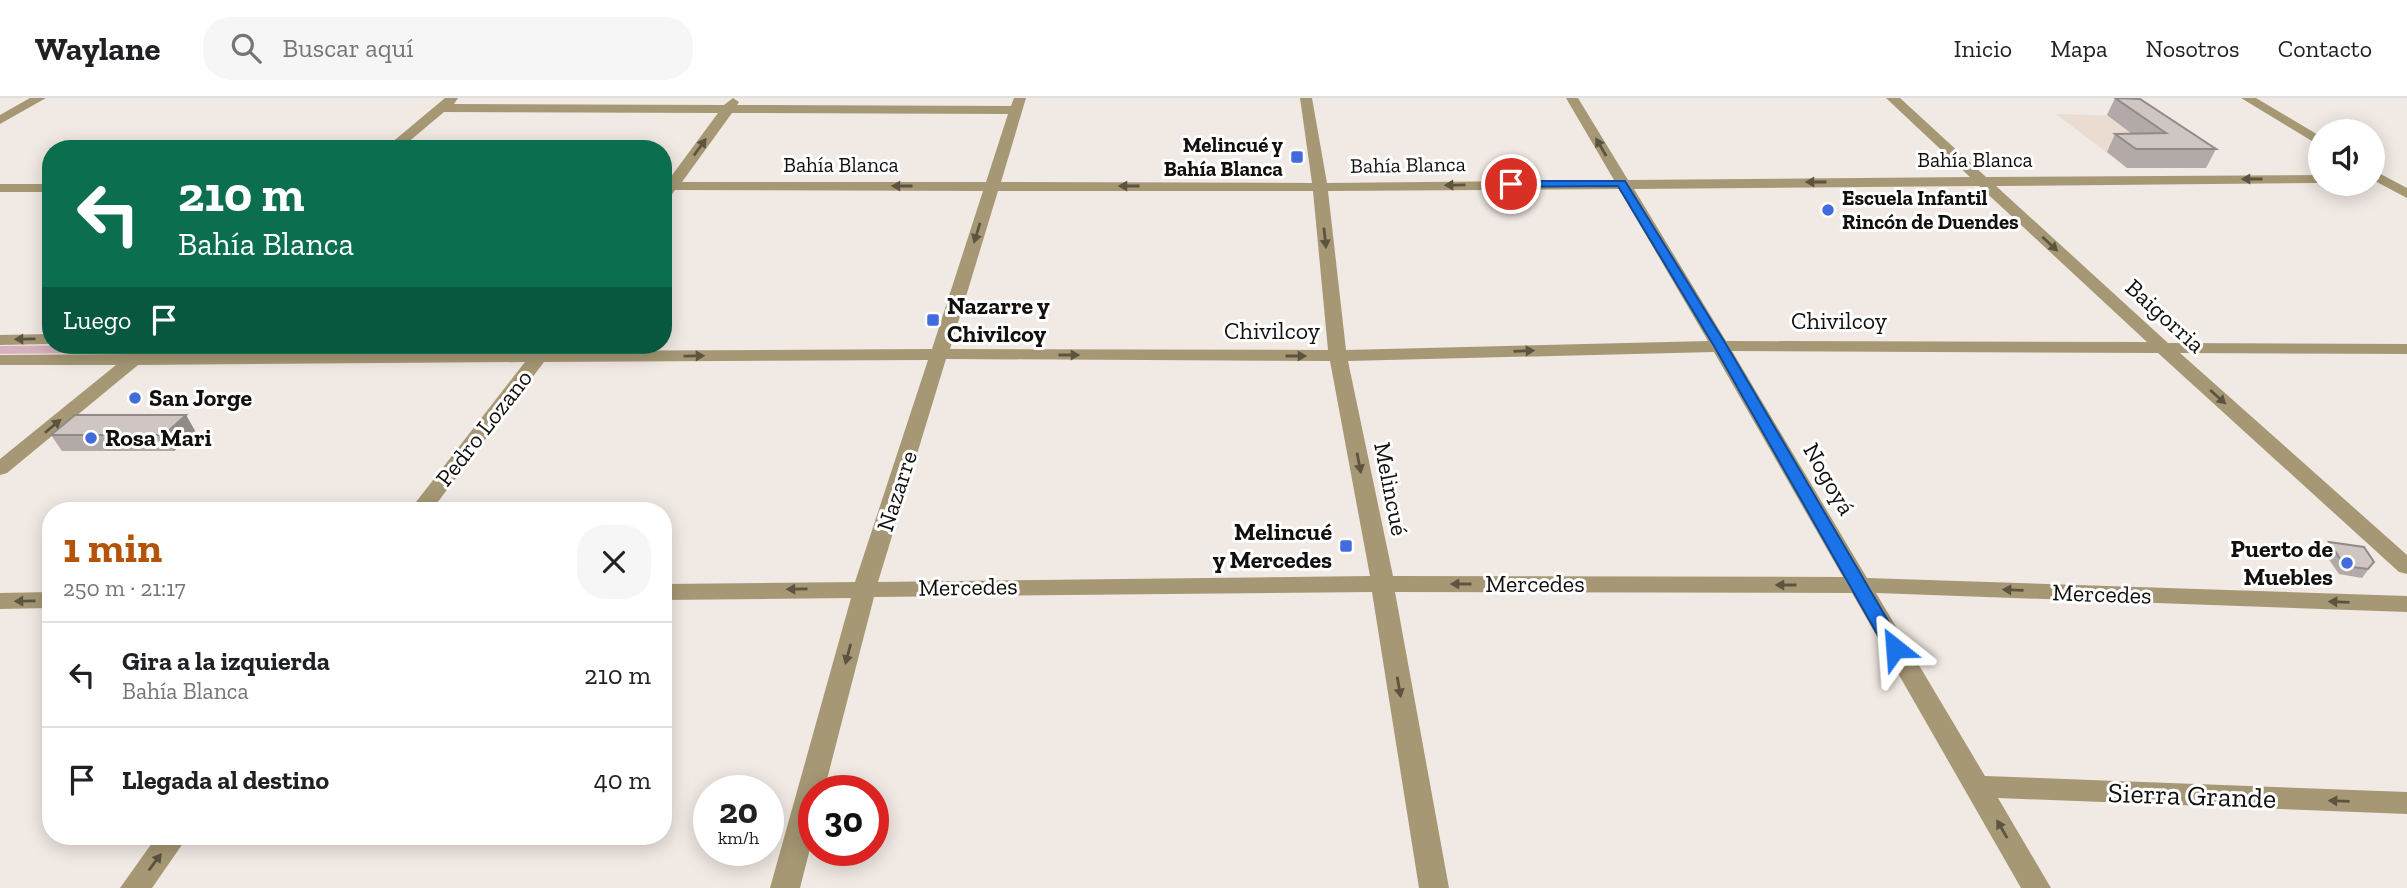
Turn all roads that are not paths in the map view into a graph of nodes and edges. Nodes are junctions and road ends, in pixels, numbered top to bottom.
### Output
1 (40, 98) edge
2 (454, 98) edge
3 (1306, 98) edge
4 (1572, 98) edge
5 (1892, 98) edge
6 (2247, 98) edge
7 (731, 104) edge
8 (1018, 104) edge
9 (441, 108) junction
10 (0, 120) edge
11 (2308, 135) edge
12 (402, 140) edge
13 (2385, 177) edge
14 (2407, 178) edge
15 (2308, 179) edge
16 (672, 181) edge
17 (1982, 181) junction
18 (2385, 182) edge
19 (1621, 183) junction
20 (992, 185) junction
21 (1320, 187) junction
22 (0, 188) edge
23 (42, 188) edge
24 (672, 189) edge
25 (2407, 194) edge
26 (42, 339) edge
27 (0, 340) edge
28 (1720, 346) junction
29 (2162, 347) junction
30 (2407, 349) edge
31 (672, 352) edge
32 (88, 354) edge
33 (129, 354) edge
34 (541, 354) edge
35 (941, 354) junction
36 (1338, 356) junction
37 (0, 360) edge
38 (0, 469) edge
39 (427, 502) edge
40 (2407, 567) edge
41 (1381, 584) junction
42 (1860, 585) junction
43 (865, 588) junction
44 (672, 592) edge
45 (42, 600) edge
46 (0, 601) edge
47 (2407, 604) edge
48 (1977, 786) junction
49 (2407, 803) edge
50 (167, 845) edge
51 (135, 888) edge
52 (785, 888) edge
53 (1434, 888) edge
54 (2036, 888) edge

1 - 10 street
2 - 9 street
3 - 21 street, Melincué
19 -> 4 street, Nogoyá
5 - 17 street, Baigorria
6 - 11 street
7 - 8 street
7 - 9 street
16 -> 7 street
8 - 20 street, Nazarre
9 - 12 street
13 - 14 street
15 -> 17 street, Bahía Blanca
17 -> 19 street, Bahía Blanca
17 -> 29 street, Baigorria
18 - 25 street
19 -> 21 street, Bahía Blanca
19 - 28 street, Nogoyá
21 -> 20 street, Bahía Blanca
20 -> 24 street, Bahía Blanca
20 -> 35 street, Nazarre
21 -> 36 street, Melincué
22 - 23 street
26 -> 27 street
28 - 29 street, Chivilcoy
36 -> 28 street, Chivilcoy
28 - 42 street, Nogoyá
29 - 30 street, Chivilcoy
29 -> 40 street, Baigorria
31 -> 35 street, Chivilcoy
32 - 37 street, Chivilcoy
38 -> 33 street
34 - 39 street, Pedro Lozano
35 -> 36 street, Chivilcoy
35 - 43 street, Nazarre
36 -> 41 street, Melincué
42 -> 41 street, Mercedes
41 - 43 street, Mercedes
41 -> 53 street, Melincué
47 -> 42 street, Mercedes
42 - 48 street, Nogoyá
43 -> 44 street, Mercedes
43 -> 52 street, Nazarre
45 -> 46 street
49 -> 48 street, Sierra Grande
54 -> 48 street, Nogoyá
51 -> 50 street

